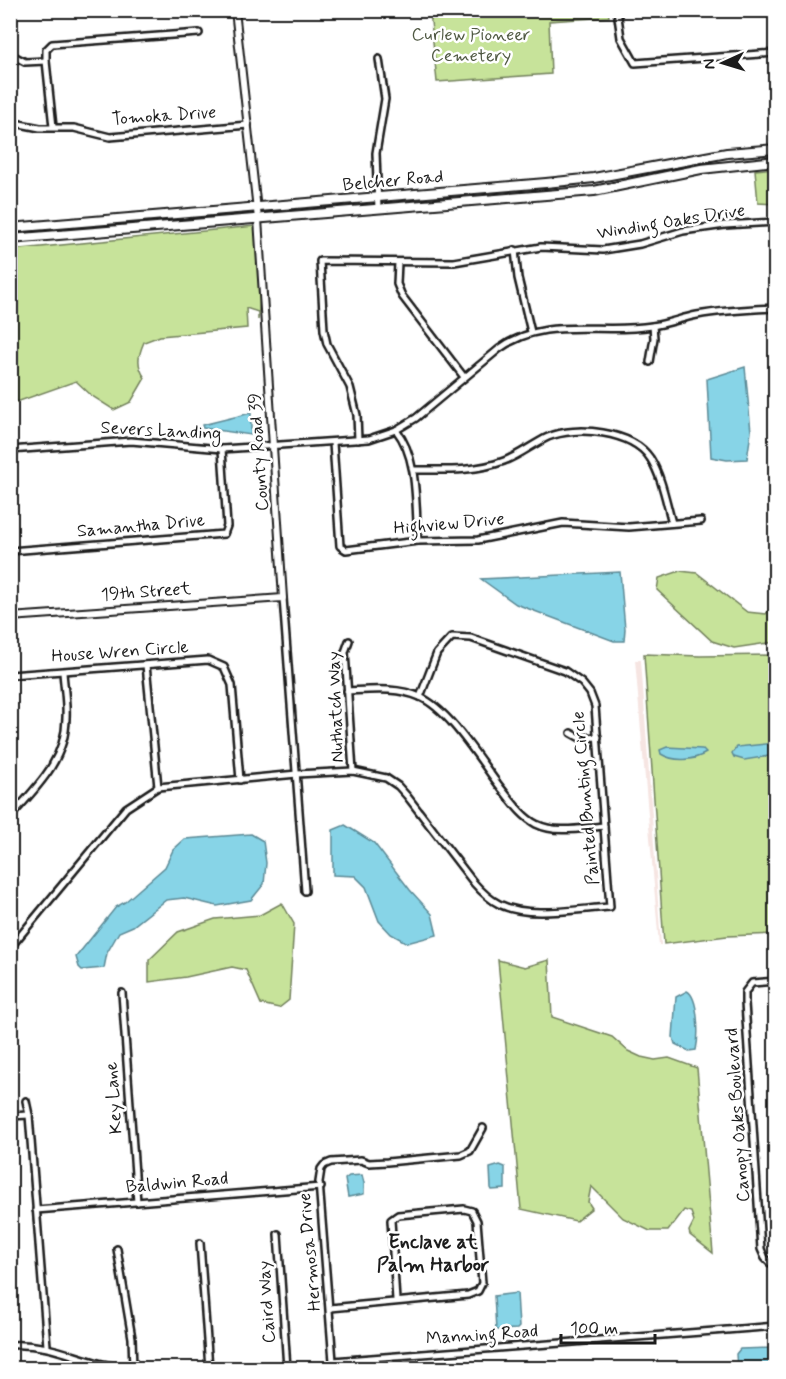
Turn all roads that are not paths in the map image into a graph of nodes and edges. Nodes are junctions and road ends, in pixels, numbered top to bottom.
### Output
1 (235, 10) edge
2 (617, 10) edge
3 (199, 33) dead end
4 (776, 53) edge
5 (10, 54) edge
6 (379, 59) dead end
7 (46, 61) junction
8 (10, 122) edge
9 (248, 125) junction
10 (53, 127) junction
11 (776, 149) edge
12 (776, 161) edge
13 (377, 197) junction
14 (257, 207) junction
15 (378, 209) junction
16 (258, 219) junction
17 (776, 222) edge
18 (10, 228) edge
19 (10, 239) edge
20 (515, 250) junction
21 (398, 262) junction
22 (776, 308) edge
23 (653, 326) junction
24 (531, 332) junction
25 (650, 362) dead end
26 (465, 377) junction
27 (396, 430) junction
28 (358, 440) junction
29 (333, 442) junction
30 (274, 447) junction
31 (222, 449) junction
32 (10, 450) edge
33 (413, 470) junction
34 (701, 521) dead end
35 (672, 523) junction
36 (418, 541) junction
37 (10, 551) edge
38 (283, 598) junction
39 (10, 617) edge
40 (349, 641) dead end
41 (146, 664) junction
42 (63, 672) junction
43 (10, 675) edge
44 (348, 691) junction
45 (420, 697) junction
46 (571, 733) dead end
47 (598, 737) junction
48 (353, 771) junction
49 (297, 774) junction
50 (240, 780) junction
51 (158, 787) junction
52 (10, 818) edge
53 (604, 826) junction
54 (305, 891) dead end
55 (10, 948) edge
56 (776, 981) edge
57 (122, 993) dead end
58 (26, 1101) dead end
59 (29, 1115) junction
60 (10, 1116) edge
61 (483, 1128) dead end
62 (321, 1187) junction
63 (137, 1202) junction
64 (36, 1210) junction
65 (278, 1234) dead end
66 (200, 1243) dead end
67 (117, 1249) dead end
68 (776, 1263) edge
69 (396, 1300) junction
70 (330, 1308) junction
71 (776, 1326) edge
72 (10, 1345) edge
73 (47, 1346) junction
74 (333, 1361) junction
75 (94, 1366) edge
76 (128, 1368) edge
77 (133, 1368) edge
78 (209, 1368) edge
79 (287, 1368) edge
80 (337, 1368) edge

1 - 9 street, County Road 39
2 - 4 street
3 - 7 street
5 - 7 street
6 - 13 street
7 - 10 street
8 - 10 street, Tomoka Drive
9 - 10 street, Tomoka Drive
9 - 14 street, County Road 39
11 - 13 main road, Belcher Road
12 - 15 main road, Belcher Road
13 - 14 main road, Belcher Road
13 - 15 street
14 - 16 street, County Road 39
14 - 18 main road, Belcher Road
15 - 16 main road, Belcher Road
16 - 19 main road, Belcher Road
16 - 30 street, County Road 39
17 - 20 street, Winding Oaks Drive
20 - 21 street, Winding Oaks Drive
20 - 24 street
21 - 26 street
21 - 28 street, Winding Oaks Drive
22 - 23 street
23 - 24 street
23 - 25 street
24 - 26 street, Severs Landing
26 - 27 street, Severs Landing
27 - 28 street, Severs Landing
27 - 33 street
28 - 29 street, Severs Landing
29 - 30 street, Severs Landing
29 - 36 street, Highview Drive
30 - 31 street, Severs Landing
30 - 38 street, County Road 39
31 - 32 street, Severs Landing
31 - 37 street, Samantha Drive
33 - 35 street
33 - 36 street
34 - 35 street, Highview Drive
35 - 36 street, Highview Drive
38 - 39 street, 19th Street
38 - 49 street, County Road 39
40 - 44 street, Nuthatch Way
41 - 42 street, House Wren Circle
41 - 50 street, House Wren Circle
41 - 51 street
42 - 43 street, House Wren Circle
42 - 52 street
44 - 45 street
44 - 48 street, Nuthatch Way
45 - 47 street, Painted Bunting Circle
45 - 53 street
46 - 47 street
47 - 53 street, Painted Bunting Circle
48 - 49 street
48 - 53 street, Painted Bunting Circle
49 - 50 street
49 - 54 street, County Road 39
50 - 51 street
51 - 55 street
56 - 68 street, Canopy Oaks Boulevard
57 - 63 street, Key Lane
58 - 59 street
59 - 60 street
59 - 64 street
61 - 62 street, Hermosa Drive
62 - 63 street, Baldwin Road
62 - 70 street, Hermosa Drive
63 - 64 street, Baldwin Road
64 - 73 street
65 - 79 street, Caird Way
66 - 78 street
67 - 77 street
69 - 69 street
69 - 70 street
70 - 74 street, Hermosa Drive
71 - 74 street, Manning Road
72 - 73 street
73 - 75 street
74 - 80 street, Hermosa Drive
75 - 76 street

